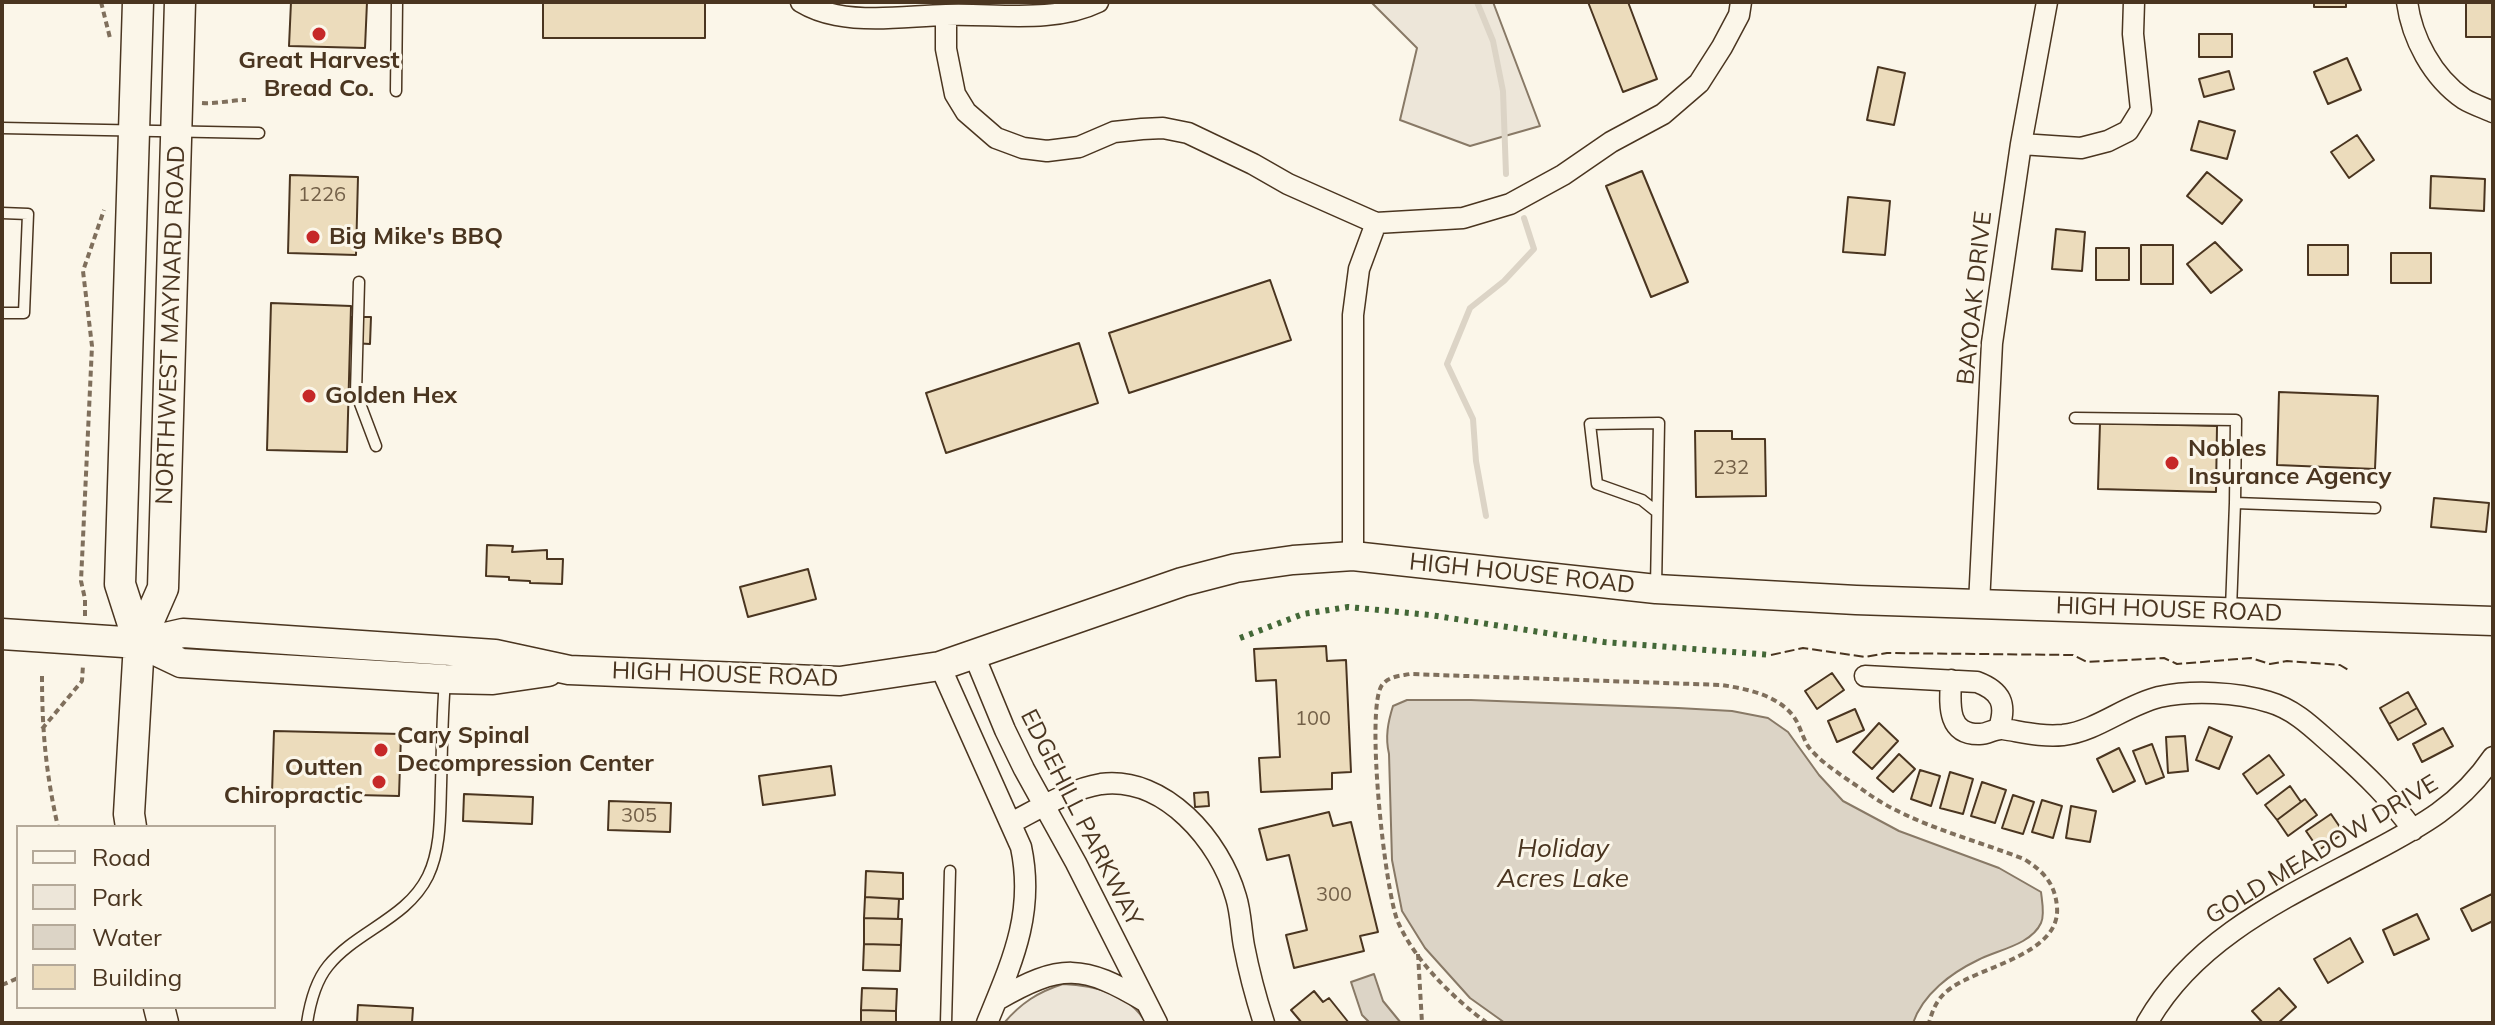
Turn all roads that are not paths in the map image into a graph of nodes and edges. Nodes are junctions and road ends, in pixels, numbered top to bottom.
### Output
1 (138, 2) edge
2 (180, 2) edge
3 (397, 2) edge
4 (801, 2) edge
5 (1098, 2) edge
6 (1741, 2) edge
7 (2047, 2) edge
8 (2134, 2) edge
9 (2407, 2) edge
10 (946, 15) junction
11 (396, 91) dead end
12 (2493, 112) edge
13 (2, 128) edge
14 (135, 132) junction
15 (177, 133) junction
16 (259, 133) dead end
17 (2021, 144) junction
18 (2, 213) edge
19 (1376, 223) junction
20 (359, 282) dead end
21 (2, 311) edge
22 (2075, 418) dead end
23 (376, 446) dead end
24 (2235, 503) junction
25 (2375, 508) dead end
26 (1657, 512) junction
27 (1353, 556) junction
28 (1656, 589) junction
29 (1979, 604) junction
30 (2231, 611) junction
31 (2493, 621) edge
32 (2, 634) edge
33 (139, 643) junction
34 (974, 655) junction
35 (940, 666) junction
36 (569, 670) junction
37 (1865, 676) dead end
38 (445, 679) junction
39 (1951, 680) junction
40 (1999, 728) junction
41 (2493, 757) edge
42 (1045, 806) junction
43 (1011, 823) junction
44 (131, 825) edge
45 (2413, 830) junction
46 (950, 871) dead end
47 (997, 1000) junction
48 (1146, 1002) junction
49 (307, 1023) edge
50 (946, 1023) edge
51 (987, 1023) edge
52 (1157, 1023) edge
53 (1264, 1023) edge
54 (2147, 1023) edge

1 - 14 main road, NORTHWEST MAYNARD ROAD
2 - 15 main road, NORTHWEST MAYNARD ROAD
3 - 11 lane
4 - 10 street
5 - 10 street
6 - 19 street
7 - 17 street, BAYOAK DRIVE
8 - 17 street
9 - 12 street
10 - 19 street
13 - 14 lane
14 - 15 lane
14 - 33 main road, NORTHWEST MAYNARD ROAD
15 - 16 lane
15 - 33 main road, NORTHWEST MAYNARD ROAD
17 - 29 street, BAYOAK DRIVE
18 - 21 lane
19 - 27 street
20 - 23 lane
22 - 24 lane
24 - 25 lane
24 - 30 lane
26 - 26 lane
26 - 28 lane
27 - 28 main road, HIGH HOUSE ROAD
27 - 34 main road, HIGH HOUSE ROAD
28 - 29 main road, HIGH HOUSE ROAD
29 - 30 main road, HIGH HOUSE ROAD
30 - 31 main road, HIGH HOUSE ROAD
32 - 33 main road, HIGH HOUSE ROAD
33 - 36 main road, HIGH HOUSE ROAD
33 - 38 main road, HIGH HOUSE ROAD
33 - 44 main road, NORTHWEST MAYNARD ROAD
34 - 35 main road, HIGH HOUSE ROAD
34 - 42 street, EDGEHILL PARKWAY
35 - 36 main road, HIGH HOUSE ROAD
35 - 43 street
36 - 38 main road, HIGH HOUSE ROAD
37 - 39 street
38 - 49 lane
39 - 40 street
39 - 40 street
40 - 45 street
41 - 45 street, GOLD MEADOW DRIVE
42 - 43 street
42 - 48 street, EDGEHILL PARKWAY
42 - 53 street
43 - 47 street
45 - 54 street, GOLD MEADOW DRIVE
46 - 50 lane
47 - 48 street
47 - 51 street
48 - 52 street, EDGEHILL PARKWAY

